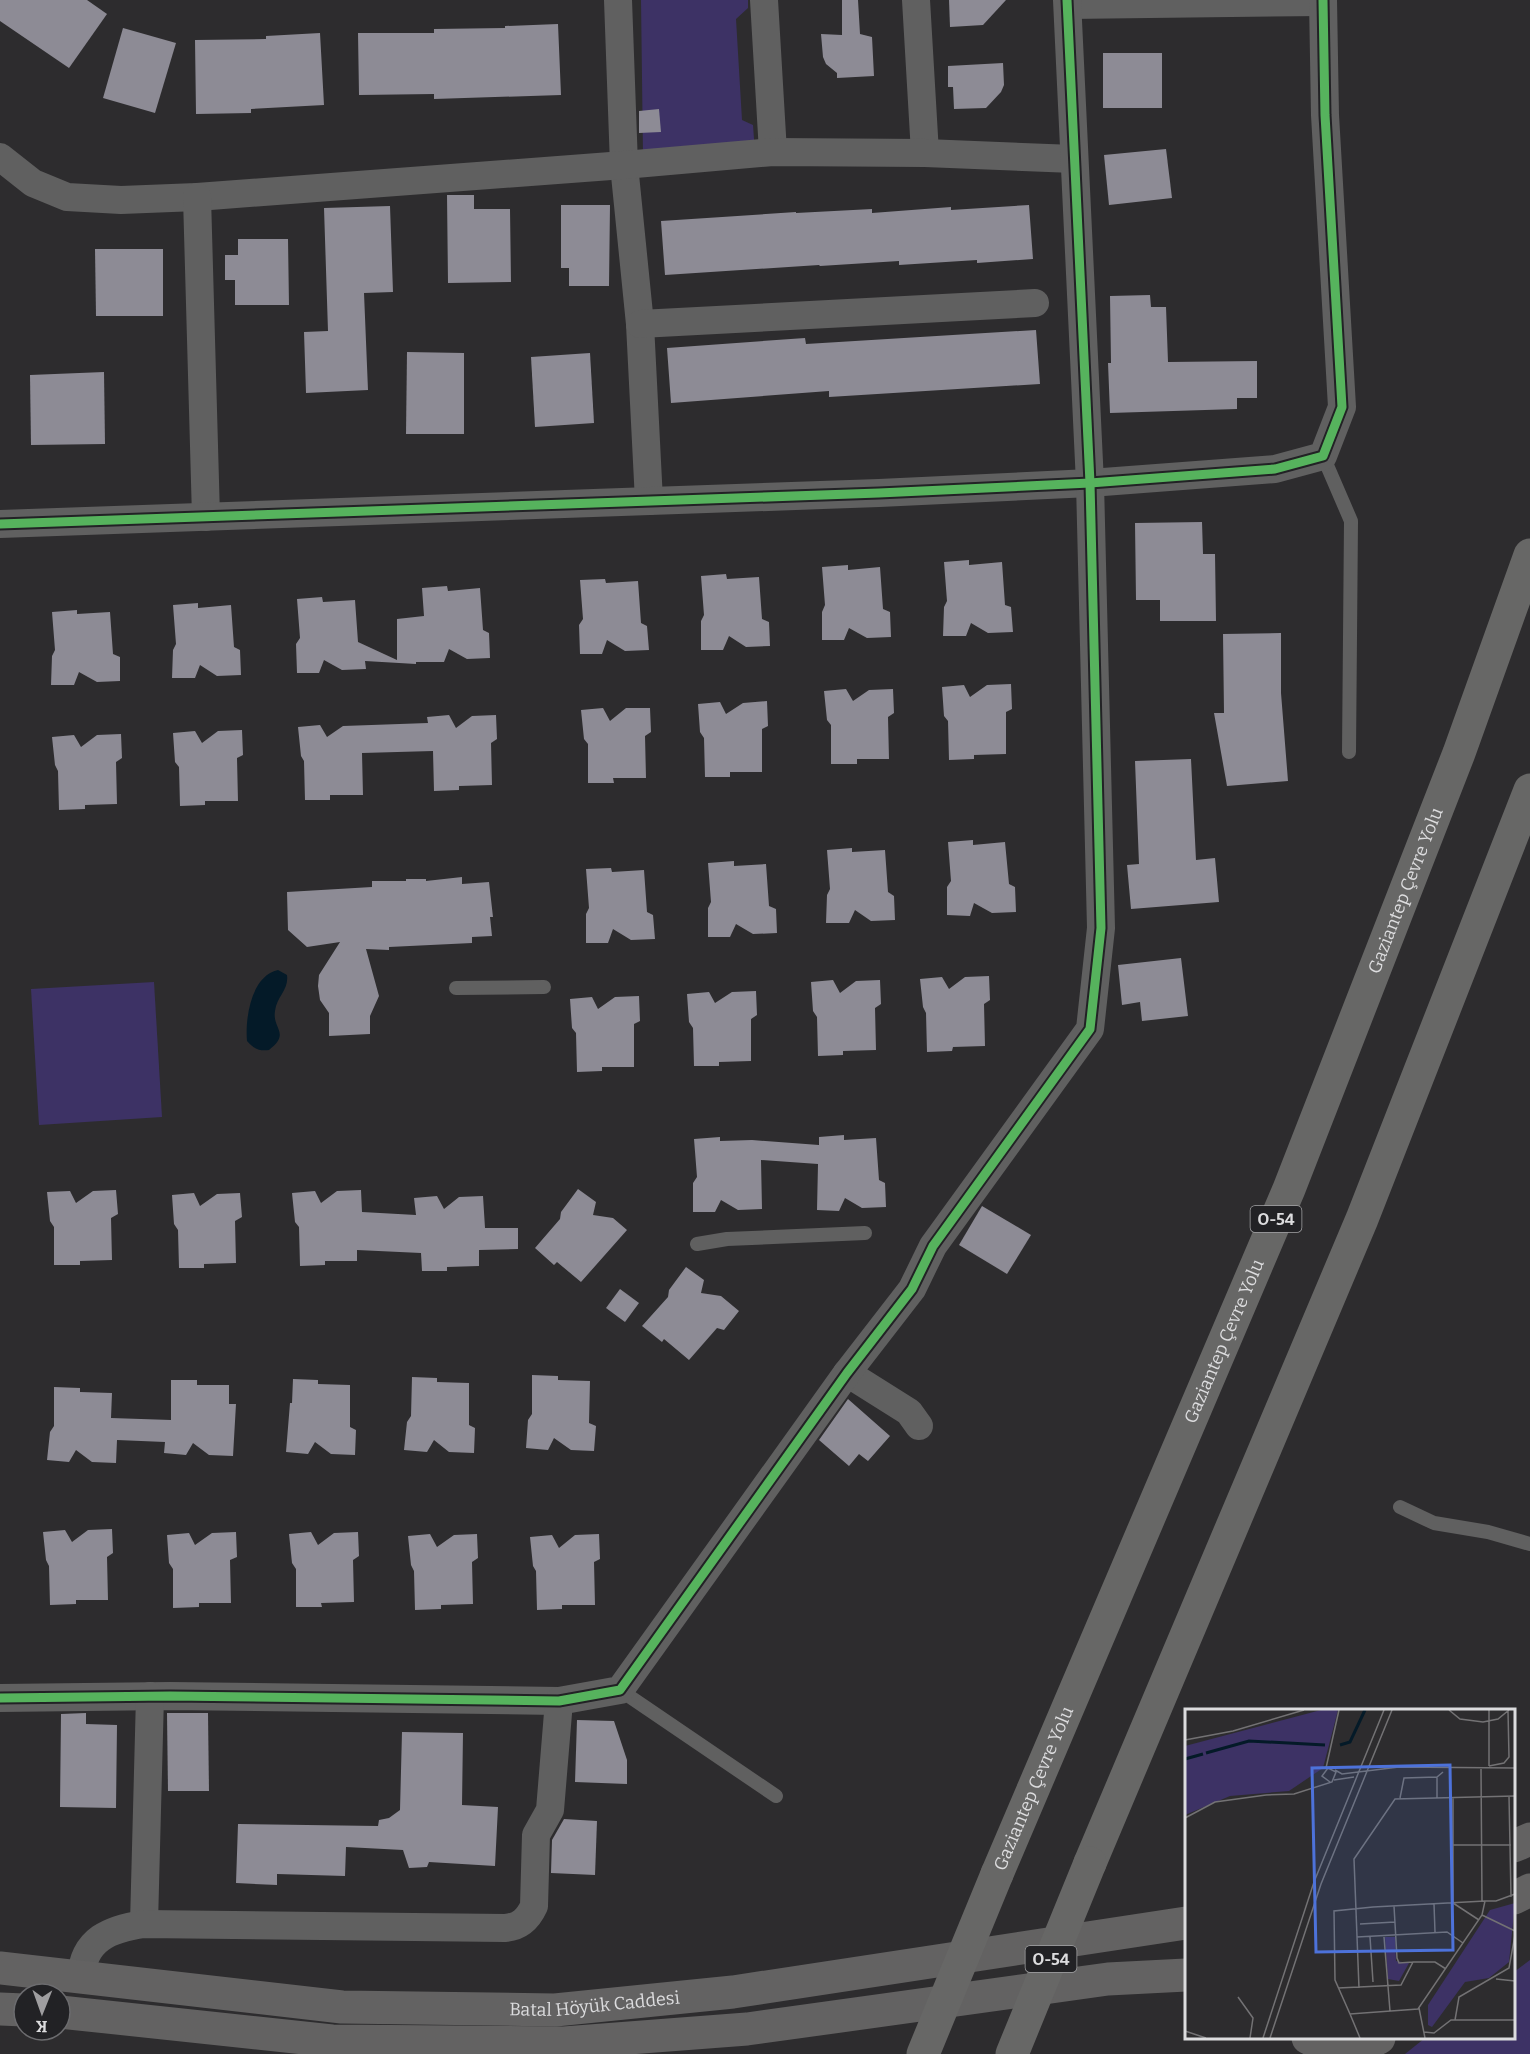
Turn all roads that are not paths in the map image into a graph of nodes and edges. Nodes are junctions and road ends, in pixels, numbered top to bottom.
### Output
1 (618, 0) edge
2 (764, 0) edge
3 (916, 0) edge
4 (1323, 1) edge
5 (1068, 3) edge
6 (773, 152) junction
7 (925, 153) junction
8 (0, 157) edge
9 (1074, 159) junction
10 (624, 165) junction
11 (197, 197) junction
12 (1035, 303) dead end
13 (640, 324) junction
14 (1323, 456) junction
15 (1090, 483) junction
16 (649, 501) junction
17 (206, 517) junction
18 (0, 525) edge
19 (1530, 555) edge
20 (1348, 752) dead end
21 (1530, 790) edge
22 (544, 987) dead end
23 (456, 988) dead end
24 (865, 1233) dead end
25 (697, 1244) dead end
26 (847, 1373) junction
27 (919, 1426) dead end
28 (1400, 1507) dead end
29 (1530, 1544) edge
30 (620, 1690) junction
31 (150, 1696) junction
32 (0, 1698) edge
33 (559, 1701) junction
34 (776, 1796) dead end
35 (1530, 1839) edge
36 (1515, 1846) edge
37 (1530, 1890) edge
38 (1515, 1898) edge
39 (1185, 1923) edge
40 (144, 1924) junction
41 (0, 1968) edge
42 (1185, 1975) edge
43 (81, 1978) junction
44 (72, 2013) edge
45 (1296, 2039) edge
46 (1313, 2039) edge
47 (1375, 2039) edge
48 (1380, 2039) edge
49 (923, 2054) edge
50 (1012, 2054) edge
51 (1298, 2054) edge
52 (1370, 2054) edge

1 - 10 street
2 - 6 street
3 - 7 street
4 - 5 street
4 - 14 street
5 - 9 street
6 - 7 street
6 - 10 street
7 - 9 street
8 - 11 street
9 - 15 street
10 - 11 street
10 - 13 street
11 - 17 street
12 - 13 street
13 - 16 street
14 - 15 street
14 - 20 lane
15 - 16 street
15 - 26 street
16 - 17 street
17 - 18 street
19 - 49 highway, Gaziantep Çevre Yolu / O-54, bridge
21 - 50 highway, O-54, bridge
22 - 23 lane
24 - 25 lane
26 - 27 street
26 - 30 street
28 - 29 lane
30 - 33 street
30 - 34 lane
31 - 32 street
31 - 33 street
31 - 40 street
33 - 40 street
35 - 36 main road
37 - 38 main road
39 - 43 main road, Batal Höyük Caddesi
40 - 43 street
41 - 43 main road, Batal Höyük Caddesi
42 - 44 main road, Batal Höyük Caddesi
45 - 51 main road
46 - 47 main road
48 - 52 main road

